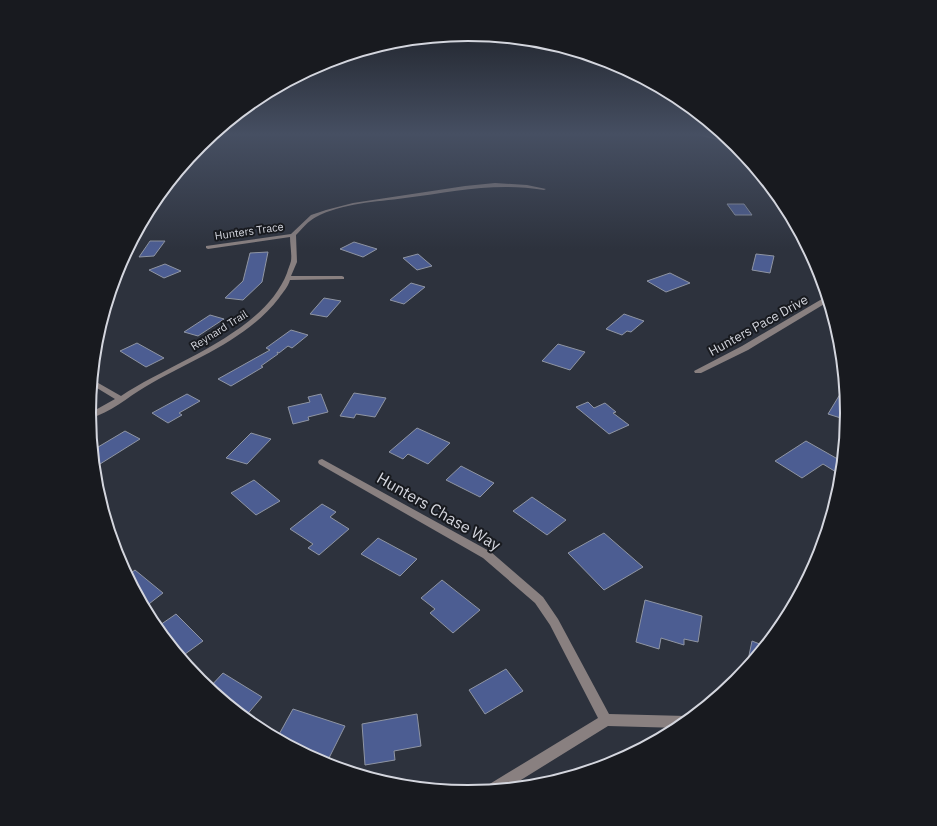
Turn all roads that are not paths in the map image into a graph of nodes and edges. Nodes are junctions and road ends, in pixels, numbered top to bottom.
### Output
1 (544, 189) dead end
2 (293, 235) junction
3 (208, 247) dead end
4 (289, 278) junction
5 (342, 278) dead end
6 (824, 302) edge
7 (698, 371) dead end
8 (98, 385) edge
9 (120, 399) junction
10 (96, 413) edge
11 (322, 462) dead end
12 (606, 720) junction
13 (675, 722) edge
14 (504, 783) edge

1 - 2 street
2 - 3 street, Hunters Trace
2 - 4 street, Reynard Trail
4 - 5 street
4 - 9 street, Reynard Trail
6 - 7 street, Hunters Pace Drive
8 - 9 street
9 - 10 street, Reynard Trail
11 - 12 street, Hunters Chase Way
12 - 13 street
12 - 14 street

